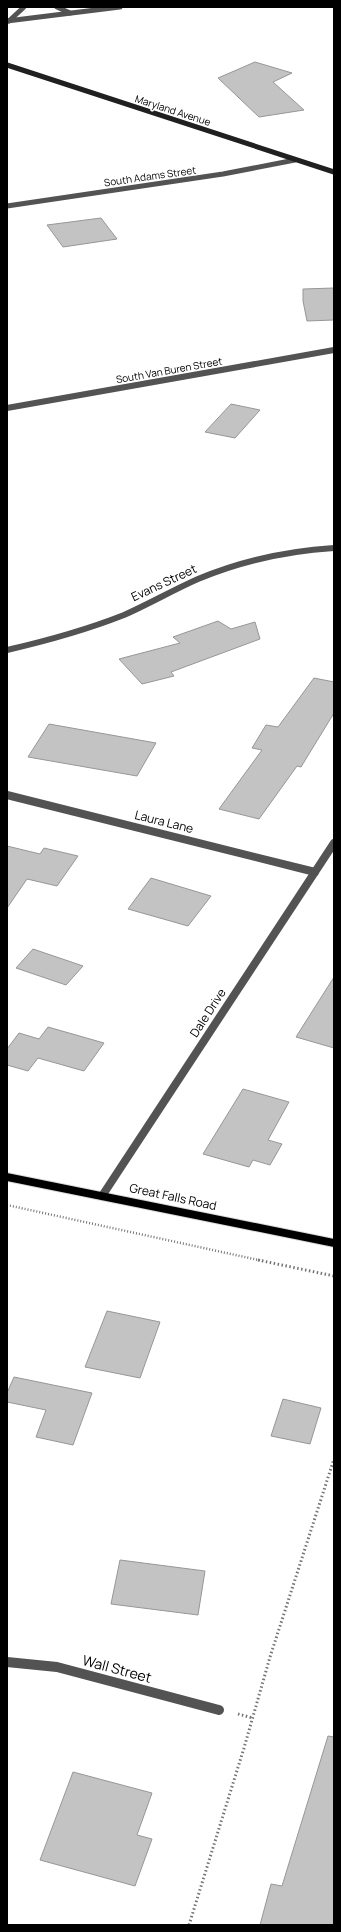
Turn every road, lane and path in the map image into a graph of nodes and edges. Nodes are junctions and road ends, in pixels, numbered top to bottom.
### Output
1 (24, 7) edge
2 (58, 7) edge
3 (120, 7) edge
4 (70, 14) junction
5 (8, 21) edge
6 (8, 66) edge
7 (295, 160) junction
8 (334, 172) edge
9 (7, 206) edge
10 (334, 350) edge
11 (7, 408) edge
12 (334, 548) edge
13 (7, 650) edge
14 (7, 795) edge
15 (334, 843) edge
16 (315, 872) junction
17 (7, 1177) edge
18 (102, 1196) junction
19 (7, 1205) edge
20 (334, 1243) edge
21 (334, 1276) edge
22 (334, 1459) edge
23 (7, 1662) edge
24 (219, 1710) dead end
25 (189, 1925) edge

1 - 5 street
2 - 4 street
3 - 4 street
4 - 5 street
6 - 7 main road, Maryland Avenue
7 - 8 main road, Maryland Avenue
7 - 9 street, South Adams Street
10 - 11 street, South Van Buren Street
12 - 13 street, Evans Street
14 - 16 street, Laura Lane
15 - 16 street, Dale Drive
16 - 18 street, Dale Drive
17 - 18 main road, Great Falls Road
18 - 20 main road, Great Falls Road
19 - 21 path
22 - 25 path
23 - 24 street, Wall Street

